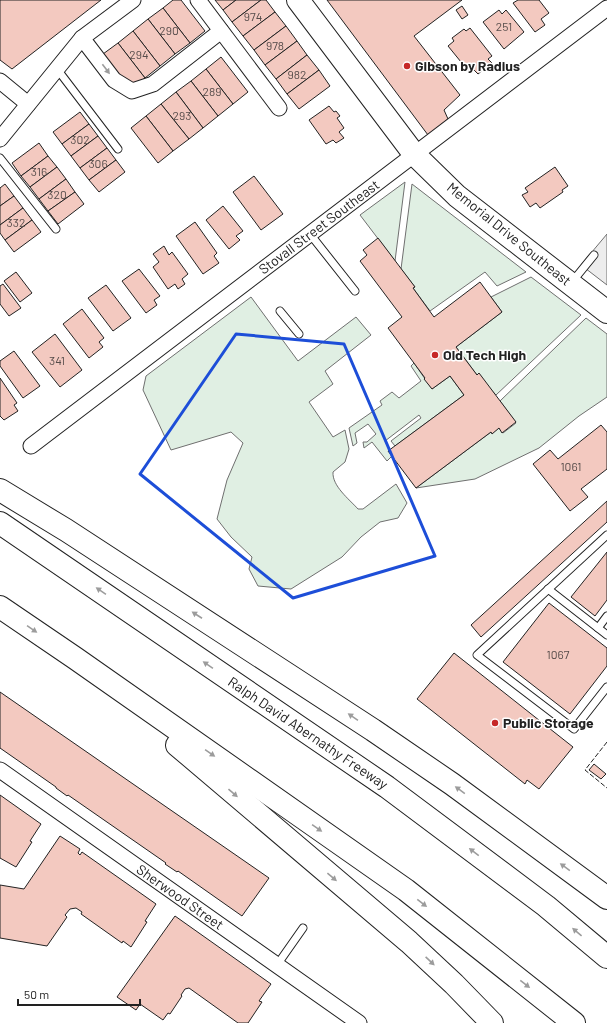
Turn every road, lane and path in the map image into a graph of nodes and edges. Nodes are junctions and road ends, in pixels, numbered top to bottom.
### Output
1 (133, 0) edge
2 (198, 0) edge
3 (298, 0) edge
4 (607, 8) edge
5 (222, 31) junction
6 (82, 38) junction
7 (57, 69) junction
8 (0, 81) edge
9 (28, 104) junction
10 (279, 108) dead end
11 (0, 139) edge
12 (118, 148) dead end
13 (414, 154) junction
14 (0, 158) edge
15 (56, 229) dead end
16 (310, 233) junction
17 (594, 255) dead end
18 (570, 284) junction
19 (355, 291) dead end
20 (606, 309) edge
21 (280, 311) dead end
22 (299, 334) dead end
23 (31, 446) dead end
24 (0, 490) edge
25 (0, 522) edge
26 (607, 535) edge
27 (548, 589) junction
28 (0, 607) edge
29 (607, 616) edge
30 (598, 628) junction
31 (607, 635) edge
32 (75, 658) junction
33 (607, 687) edge
34 (0, 770) edge
35 (607, 898) edge
36 (303, 928) dead end
37 (607, 957) edge
38 (277, 965) junction
39 (359, 1023) edge
40 (492, 1023) edge
41 (574, 1023) edge

1 - 6 street
2 - 5 street
3 - 13 main road, Memorial Drive Southeast
4 - 13 street, Stovall Street Southeast
6 -> 5 street
5 - 10 street
6 - 7 street
7 - 9 street
7 - 12 lane
8 - 9 street
9 - 11 street
13 - 16 street, Stovall Street Southeast
13 - 18 main road, Memorial Drive Southeast
14 - 15 lane
16 - 19 lane
16 - 23 street, Stovall Street Southeast
17 - 18 lane
18 - 20 main road, Memorial Drive Southeast
21 - 22 lane
35 -> 24 main road
37 -> 25 main road, Ralph David Abernathy Freeway
26 - 27 lane
27 - 30 lane
27 - 33 lane
28 -> 32 main road
29 - 30 lane
30 - 31 lane
32 -> 40 main road
32 -> 41 main road
34 - 38 street, Sherwood Street
36 - 38 lane
38 - 39 street, Sherwood Street

